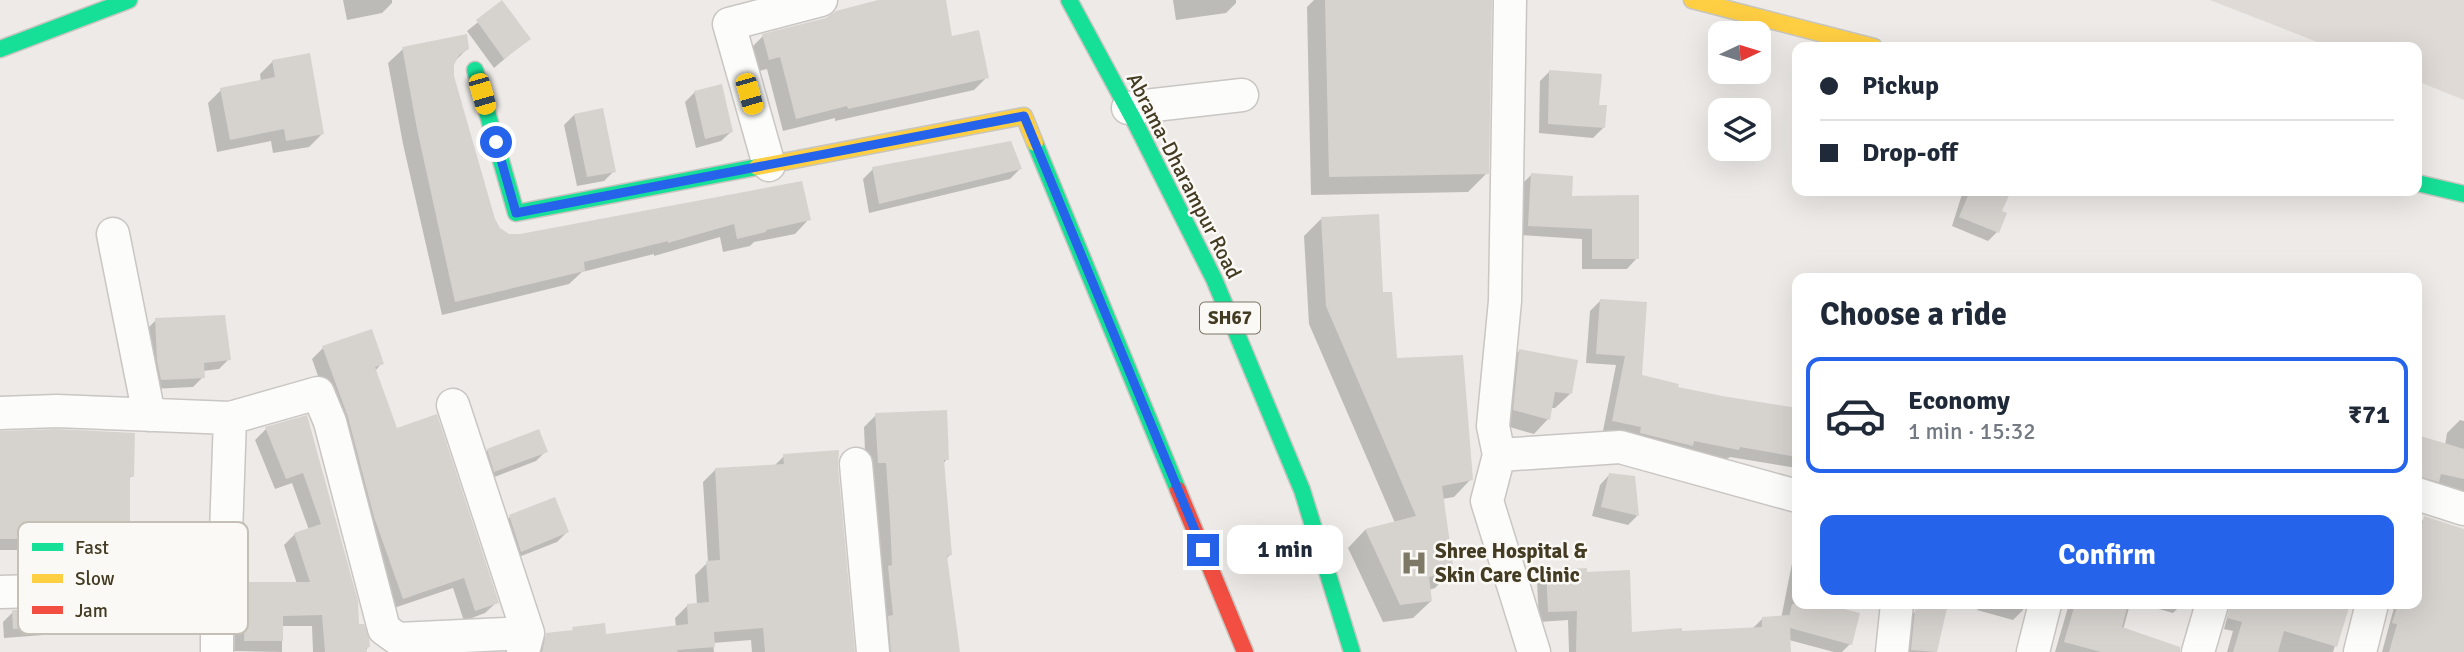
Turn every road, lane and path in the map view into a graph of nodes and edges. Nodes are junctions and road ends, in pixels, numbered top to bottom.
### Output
1 (129, 0) edge
2 (821, 0) edge
3 (1069, 0) edge
4 (1510, 0) edge
5 (1692, 0) edge
6 (1855, 42) edge
7 (0, 49) edge
8 (475, 70) dead end
9 (1242, 96) dead end
10 (1128, 108) junction
11 (769, 165) junction
12 (2422, 184) edge
13 (2464, 194) edge
14 (113, 234) dead end
15 (453, 405) dead end
16 (0, 412) edge
17 (149, 415) junction
18 (230, 418) junction
19 (1499, 455) junction
20 (856, 464) dead end
21 (1792, 495) edge
22 (2422, 496) edge
23 (2464, 509) edge
24 (226, 522) edge
25 (0, 592) edge
26 (18, 592) edge
27 (1896, 609) edge
28 (2044, 609) edge
29 (2211, 609) edge
30 (2371, 609) edge
31 (217, 634) edge
32 (525, 643) edge
33 (216, 652) edge
34 (873, 652) edge
35 (1245, 652) edge
36 (1352, 652) edge
37 (1534, 652) edge
38 (1892, 652) edge
39 (2033, 652) edge
40 (2198, 652) edge
41 (2360, 652) edge

1 - 7 street
2 - 11 street
3 - 10 street, Abrama-Dharampur Road / SH67
4 - 19 street
5 - 6 street
8 - 11 street
9 - 10 street
10 - 36 street, Abrama-Dharampur Road / SH67
11 - 35 street
12 - 13 street
14 - 17 street
15 - 32 street
16 - 17 street
17 - 18 street
18 - 24 street
18 - 32 street
19 - 21 street
19 - 37 street
20 - 34 street
22 - 23 street
25 - 26 street
27 - 38 street
28 - 39 street
29 - 40 street
30 - 41 street
31 - 33 street

